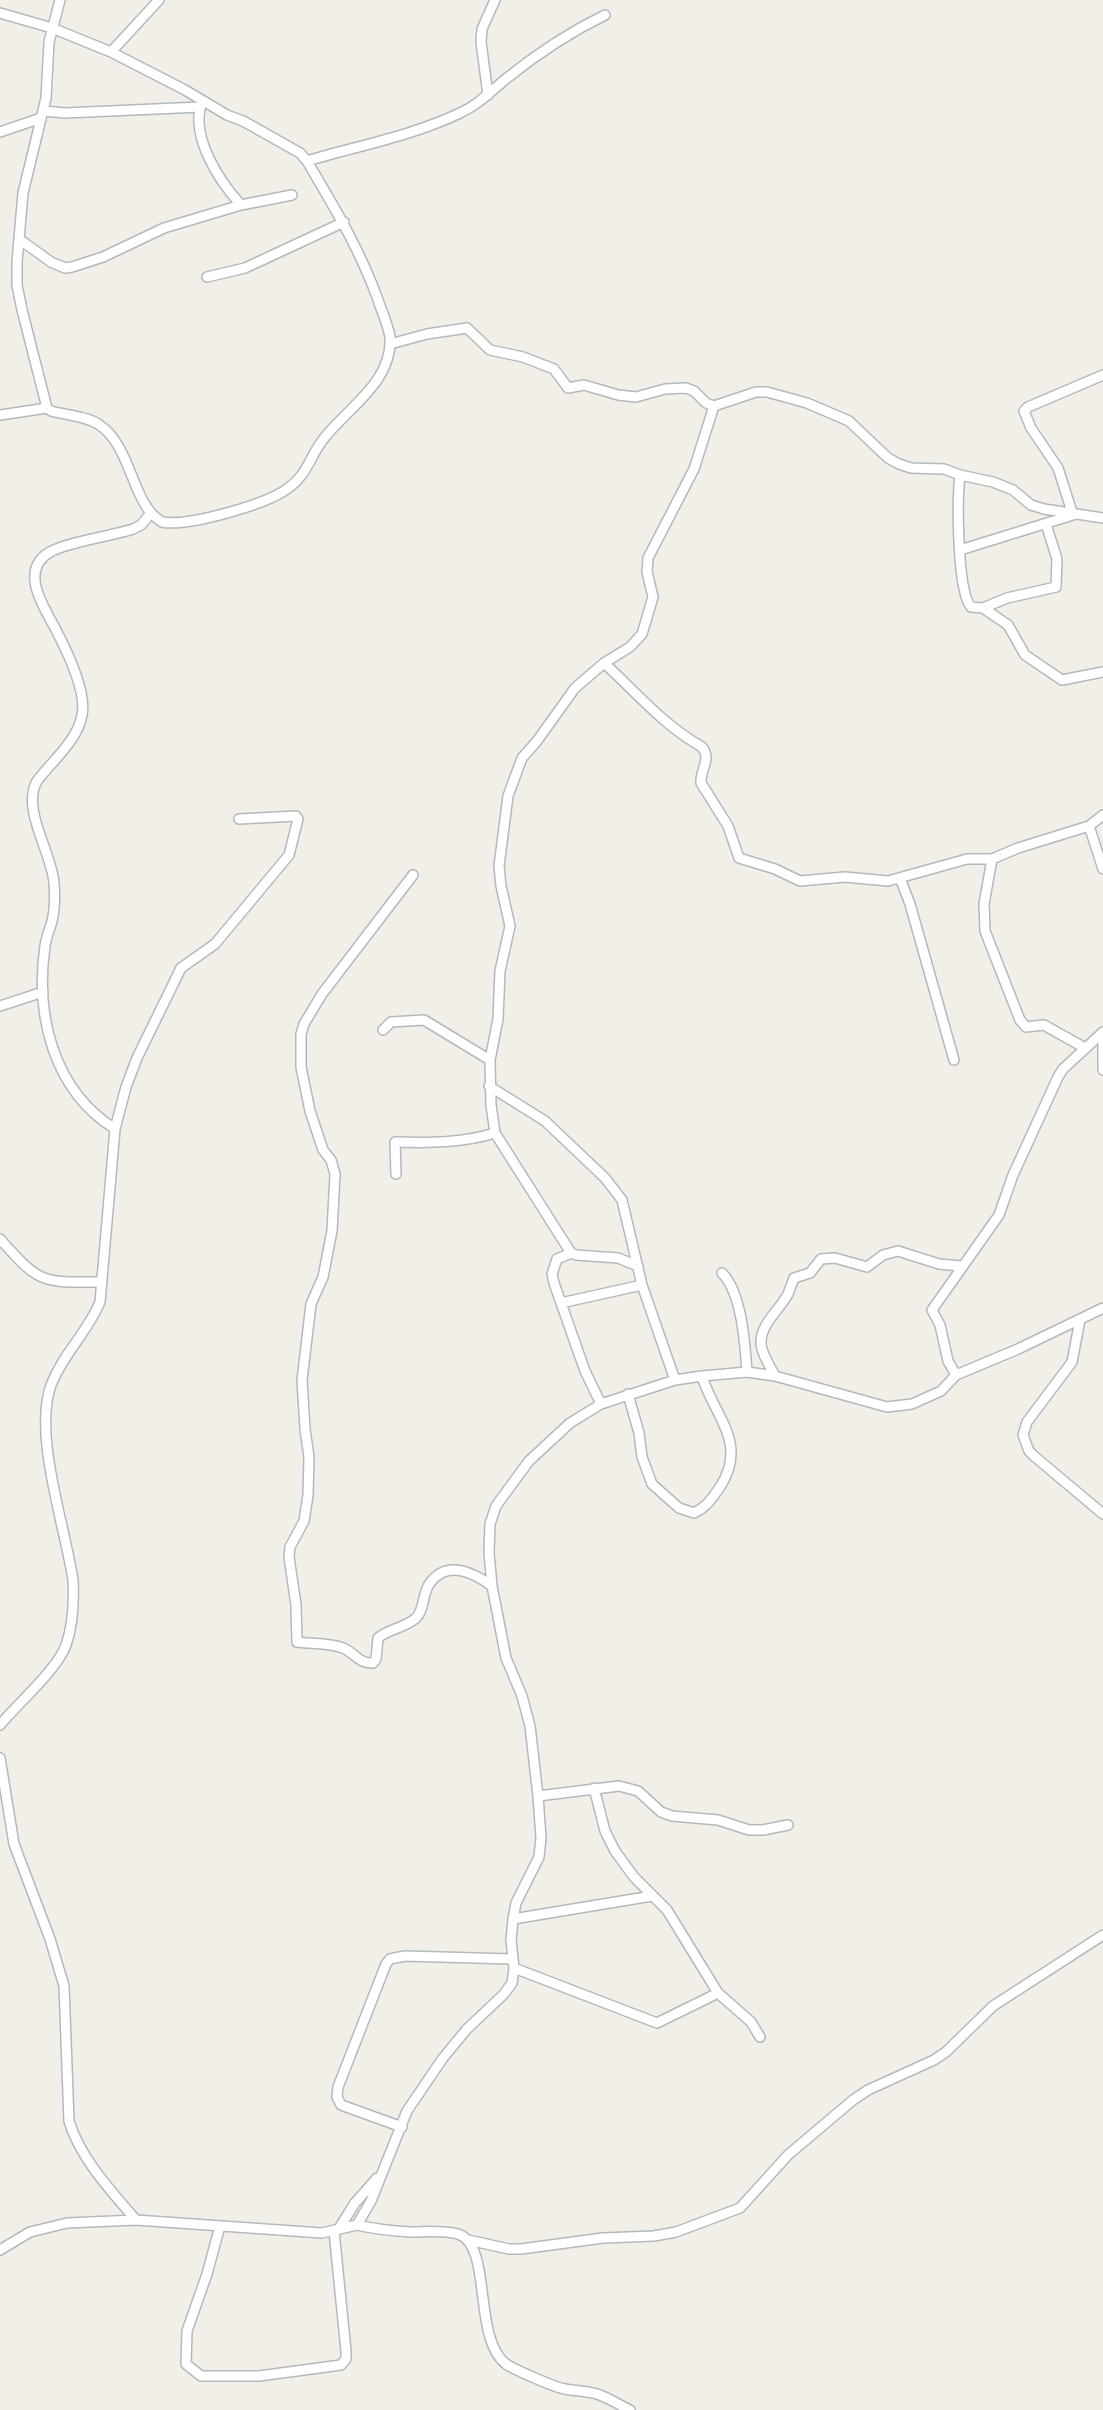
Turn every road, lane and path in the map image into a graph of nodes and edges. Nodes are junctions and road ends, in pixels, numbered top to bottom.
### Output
1 (60, 0) edge
2 (159, 0) edge
3 (495, 0) edge
4 (0, 13) edge
5 (606, 15) dead end
6 (52, 28) junction
7 (111, 52) junction
8 (488, 95) junction
9 (201, 104) junction
10 (42, 114) junction
11 (0, 132) edge
12 (307, 161) junction
13 (292, 195) dead end
14 (241, 205) junction
15 (344, 222) junction
16 (19, 239) junction
17 (207, 277) dead end
18 (390, 344) junction
19 (1103, 375) edge
20 (714, 406) junction
21 (47, 408) junction
22 (0, 415) edge
23 (960, 475) junction
24 (151, 513) junction
25 (1075, 513) junction
26 (1103, 518) edge
27 (1046, 524) junction
28 (960, 551) junction
29 (983, 608) junction
30 (604, 663) junction
31 (1103, 672) edge
32 (1103, 815) edge
33 (239, 819) dead end
34 (1089, 826) junction
35 (992, 859) junction
36 (1103, 869) edge
37 (413, 875) dead end
38 (900, 878) junction
39 (43, 992) junction
40 (0, 1006) edge
41 (383, 1030) dead end
42 (1103, 1032) edge
43 (1103, 1039) edge
44 (1085, 1048) junction
45 (490, 1060) junction
46 (954, 1060) dead end
47 (1103, 1070) edge
48 (489, 1086) junction
49 (115, 1129) junction
50 (495, 1133) junction
51 (396, 1174) dead end
52 (0, 1238) edge
53 (571, 1253) junction
54 (638, 1266) junction
55 (961, 1266) junction
56 (722, 1273) dead end
57 (102, 1282) junction
58 (642, 1285) junction
59 (561, 1303) junction
60 (1103, 1308) edge
61 (1080, 1320) junction
62 (747, 1372) junction
63 (956, 1375) junction
64 (702, 1376) junction
65 (775, 1376) junction
66 (675, 1380) junction
67 (628, 1394) junction
68 (601, 1404) junction
69 (1103, 1514) edge
70 (492, 1586) junction
71 (0, 1725) edge
72 (0, 1758) edge
73 (594, 1788) junction
74 (538, 1796) junction
75 (788, 1825) dead end
76 (652, 1896) junction
77 (513, 1919) junction
78 (1103, 1936) edge
79 (513, 1964) junction
80 (718, 1993) junction
81 (760, 2037) dead end
82 (402, 2127) junction
83 (382, 2172) junction
84 (136, 2220) junction
85 (357, 2225) junction
86 (219, 2226) junction
87 (336, 2230) junction
88 (468, 2240) junction
89 (0, 2250) edge
90 (630, 2410) edge

1 - 6 street
2 - 7 street
3 - 8 street
4 - 6 street
5 - 8 street
6 - 7 street
6 - 10 street
7 - 9 street
8 - 12 street
9 - 10 street
9 - 12 street
9 - 14 street
10 - 11 street
10 - 16 street
12 - 15 street
13 - 14 street
14 - 16 street
15 - 17 street
15 - 18 street
16 - 21 street
18 - 20 street
18 - 24 street
19 - 25 street
20 - 23 street
20 - 30 street
21 - 22 street
21 - 24 street
23 - 25 street
23 - 28 street
24 - 39 street
25 - 26 street
25 - 27 street
27 - 28 street
27 - 29 street
28 - 29 street
29 - 31 street
30 - 38 street
30 - 45 street
32 - 34 street
33 - 49 street
34 - 35 street
34 - 36 street
35 - 38 street
35 - 44 street
37 - 70 street
38 - 46 street
39 - 40 street
39 - 49 street
41 - 45 street
42 - 44 street
43 - 47 street
44 - 55 street
45 - 48 street
48 - 50 street
48 - 54 street
49 - 57 street
50 - 51 street
50 - 53 street
52 - 57 street
53 - 54 street
53 - 59 street
54 - 58 street
55 - 63 street
55 - 65 street
56 - 62 street
57 - 71 street
58 - 59 street
58 - 66 street
59 - 68 street
60 - 61 street
61 - 63 street
61 - 69 street
62 - 64 street
62 - 65 street
63 - 65 street
64 - 66 street
64 - 67 street
66 - 67 street
67 - 68 street
68 - 70 street
70 - 74 street
72 - 84 street
73 - 74 street
73 - 75 street
73 - 76 street
74 - 77 street
76 - 77 street
76 - 80 street
77 - 79 street
78 - 88 street
79 - 80 street
79 - 82 street
79 - 82 street
80 - 81 street
82 - 83 street
83 - 85 street
83 - 87 street
84 - 86 street
84 - 89 street
85 - 87 street
85 - 88 street
86 - 87 street
86 - 87 street
88 - 90 street

